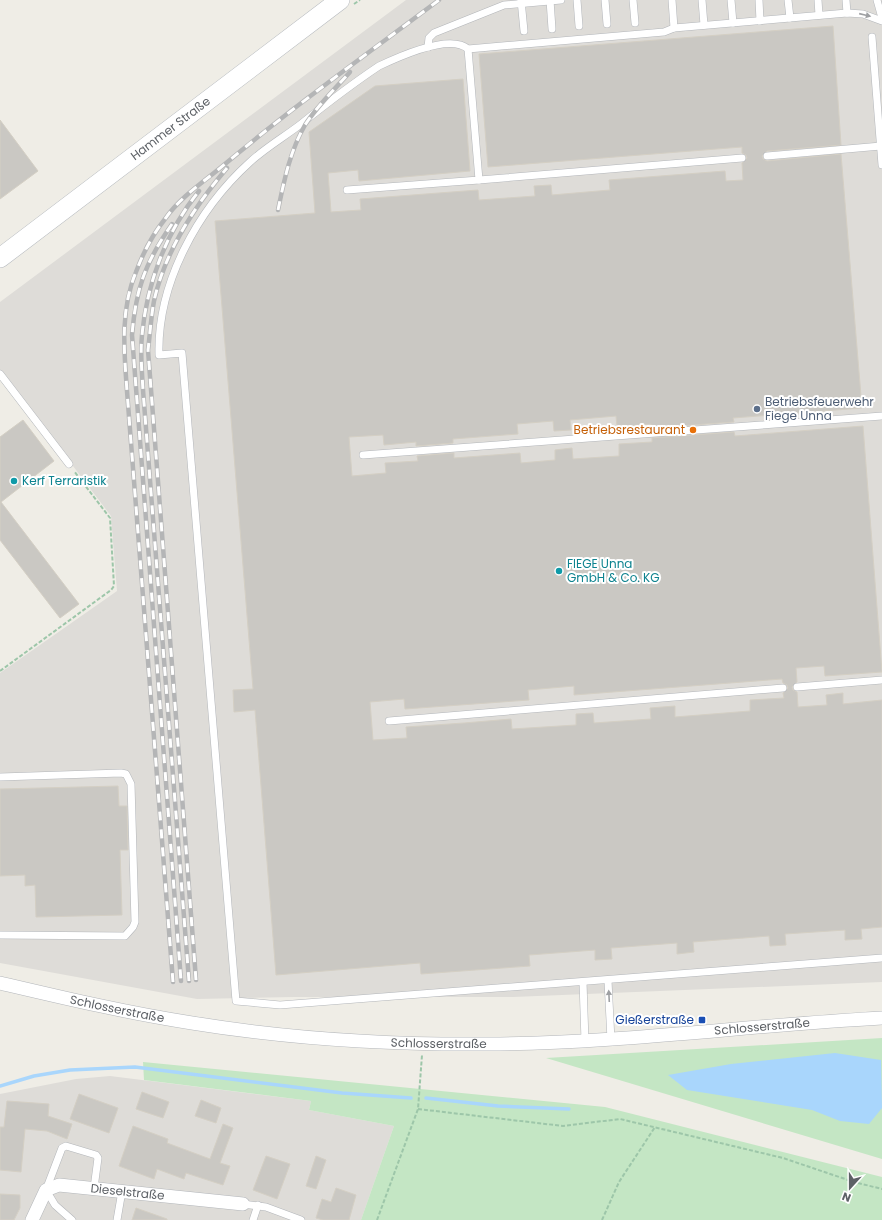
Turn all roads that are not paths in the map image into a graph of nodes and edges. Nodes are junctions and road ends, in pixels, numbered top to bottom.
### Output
1 (340, 0) edge
2 (550, 0) edge
3 (561, 0) edge
4 (577, 0) edge
5 (605, 0) edge
6 (633, 0) edge
7 (672, 0) edge
8 (702, 0) edge
9 (731, 0) edge
10 (759, 0) edge
11 (788, 0) edge
12 (818, 0) edge
13 (846, 0) edge
14 (877, 0) edge
15 (522, 2) edge
16 (847, 13) junction
17 (819, 15) junction
18 (790, 18) junction
19 (882, 20) edge
20 (760, 21) junction
21 (635, 23) dead end
22 (733, 23) junction
23 (607, 24) dead end
24 (704, 25) junction
25 (579, 26) dead end
26 (674, 28) junction
27 (552, 29) dead end
28 (524, 31) dead end
29 (872, 37) dead end
30 (428, 47) junction
31 (468, 49) junction
32 (878, 62) edge
33 (880, 146) junction
34 (767, 156) dead end
35 (742, 158) dead end
36 (882, 165) edge
37 (479, 180) junction
38 (347, 190) dead end
39 (0, 258) edge
40 (0, 374) edge
41 (882, 416) edge
42 (363, 455) dead end
43 (69, 464) road end
44 (882, 680) edge
45 (797, 687) dead end
46 (783, 688) dead end
47 (389, 721) dead end
48 (0, 777) edge
49 (0, 935) edge
50 (882, 958) edge
51 (608, 981) junction
52 (583, 982) junction
53 (0, 983) edge
54 (882, 1018) edge
55 (611, 1040) junction
56 (585, 1041) junction
57 (94, 1188) junction
58 (46, 1190) junction
59 (122, 1191) junction
60 (243, 1204) joint
61 (258, 1205) junction
62 (32, 1220) edge
63 (72, 1220) edge
64 (117, 1220) edge
65 (253, 1220) edge
66 (301, 1220) edge

1 - 39 main road, Hammer Straße
2 - 3 lane
2 - 15 lane
2 - 27 lane
4 - 25 lane
5 - 23 lane
6 - 21 lane
7 - 26 lane
8 - 24 lane
9 - 22 lane
10 - 20 lane
11 - 18 lane
12 - 17 lane
13 - 16 lane
14 - 19 lane
15 - 28 lane
15 - 30 lane
16 - 17 lane
16 -> 19 lane
17 - 18 lane
18 - 20 lane
20 - 22 lane
22 - 24 lane
24 - 26 lane
26 - 31 lane
29 - 32 lane
30 - 31 lane
30 - 52 lane
31 - 37 lane
32 - 33 lane
33 - 34 lane
33 - 36 lane
35 - 37 lane
37 - 38 lane
40 - 43 lane
41 - 42 lane
44 - 45 lane
46 - 47 lane
48 - 49 lane
50 - 51 lane
51 - 52 lane
55 -> 51 lane
52 - 56 lane
53 - 56 street, Schlosserstraße
54 - 55 street, Schlosserstraße
55 - 56 street, Schlosserstraße
57 - 58 street, Dieselstraße
57 - 58 lane
57 - 59 street, Dieselstraße
58 - 62 street
58 - 63 lane
59 - 60 street, Dieselstraße
59 - 64 lane
60 - 61 lane
61 - 65 lane
61 - 66 lane

